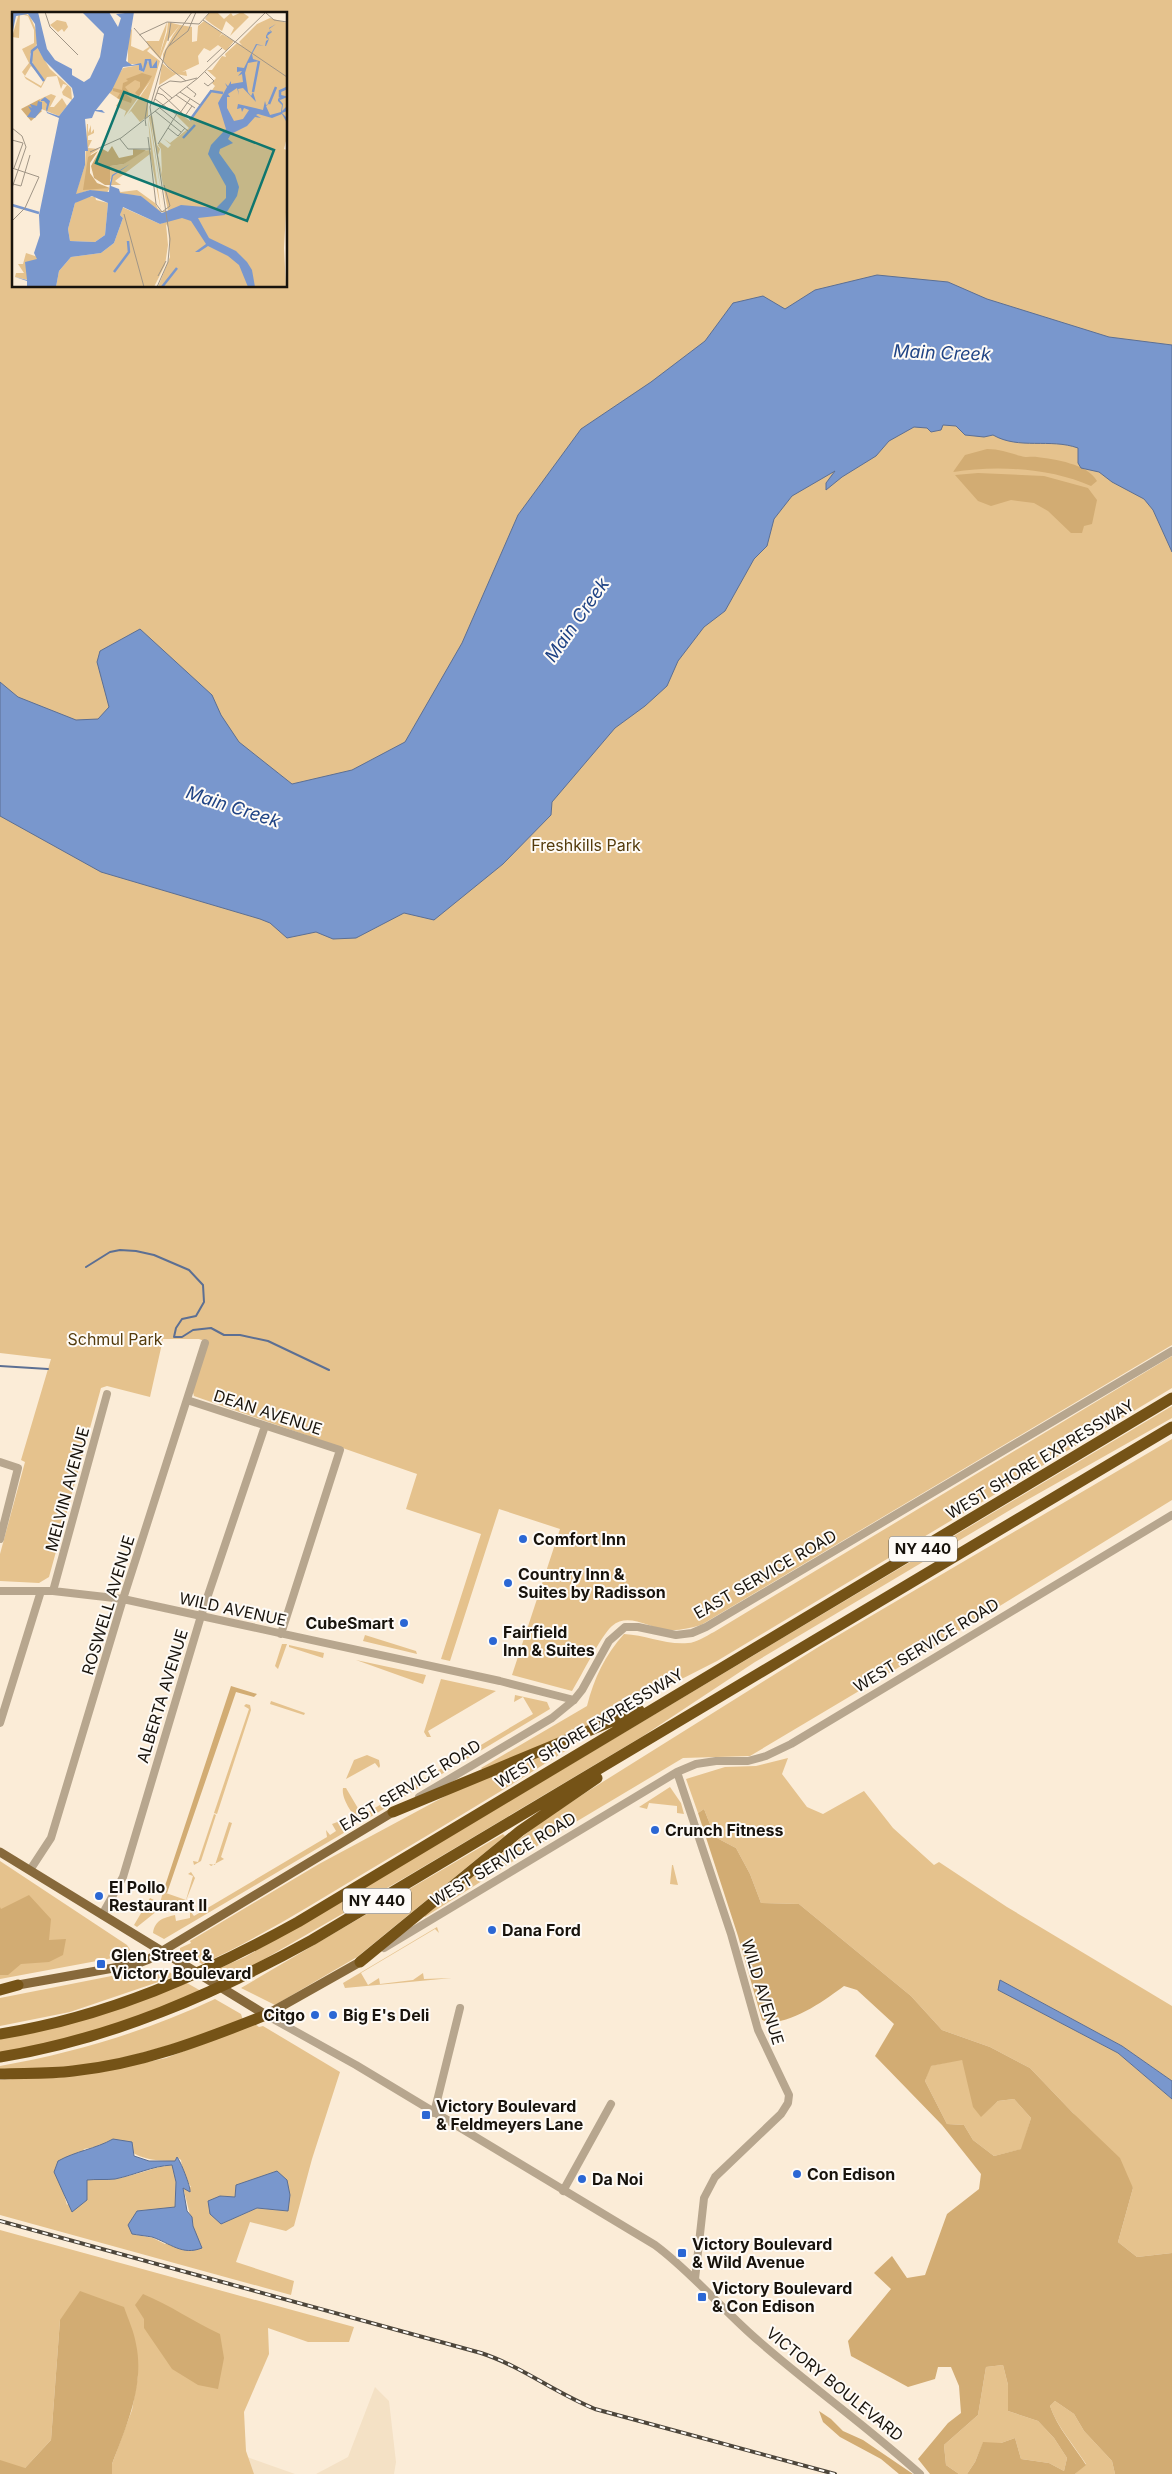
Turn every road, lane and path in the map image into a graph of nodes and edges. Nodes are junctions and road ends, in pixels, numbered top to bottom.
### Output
1 (205, 1344) dead end
2 (1172, 1351) edge
3 (107, 1394) dead end
4 (1172, 1398) edge
5 (187, 1400) junction
6 (265, 1426) junction
7 (1172, 1428) edge
8 (0, 1462) edge
9 (1172, 1515) edge
10 (0, 1539) edge
11 (0, 1590) edge
12 (41, 1591) junction
13 (53, 1592) junction
14 (123, 1599) junction
15 (201, 1616) junction
16 (281, 1634) junction
17 (730, 1690) junction
18 (673, 1698) junction
19 (574, 1700) junction
20 (0, 1723) edge
21 (681, 1771) junction
22 (393, 1812) junction
23 (0, 1852) edge
24 (30, 1870) junction
25 (102, 1915) junction
26 (161, 1952) junction
27 (360, 1962) junction
28 (18, 1985) joint
29 (0, 1989) edge
30 (460, 2008) dead end
31 (266, 2015) junction
32 (0, 2034) edge
33 (0, 2057) edge
34 (0, 2074) edge
35 (611, 2104) dead end
36 (434, 2113) junction
37 (563, 2191) junction
38 (695, 2280) junction
39 (920, 2474) edge

1 - 5 street, ROSWELL AVENUE
2 - 19 street, EAST SERVICE ROAD
3 - 13 street, MELVIN AVENUE
4 - 18 highway, WEST SHORE EXPRESSWAY / NY 440
5 - 6 street, DEAN AVENUE
5 - 14 street, ROSWELL AVENUE
6 - 15 street, ALBERTA AVENUE
6 - 16 street, DEAN AVENUE
7 - 17 highway, NY 440
8 - 10 street
9 - 21 street, WEST SERVICE ROAD
11 - 12 street, WILD AVENUE
12 - 13 street, WILD AVENUE
12 - 20 street
13 - 14 street, WILD AVENUE
14 - 15 street, WILD AVENUE
14 - 24 street, ROSWELL AVENUE
15 - 16 street, WILD AVENUE
15 - 25 street, ALBERTA AVENUE
16 - 19 street, WILD AVENUE
17 - 27 highway
17 - 33 highway, NY 440
18 - 22 highway
18 - 32 highway, WEST SHORE EXPRESSWAY / NY 440
19 - 22 street, EAST SERVICE ROAD
21 - 27 street, WEST SERVICE ROAD
21 - 38 street, WILD AVENUE
22 - 26 main road, EAST SERVICE ROAD
23 - 24 main road, VICTORY BOULEVARD
24 - 25 main road, VICTORY BOULEVARD
25 - 26 main road, VICTORY BOULEVARD
26 - 28 main road, EAST SERVICE ROAD
26 - 31 main road, VICTORY BOULEVARD
27 - 31 main road, WEST SERVICE ROAD
28 - 29 highway
30 - 36 street
31 - 34 highway
31 - 36 street, VICTORY BOULEVARD
35 - 37 street
36 - 37 street, VICTORY BOULEVARD
37 - 38 street, VICTORY BOULEVARD
38 - 39 street, VICTORY BOULEVARD

